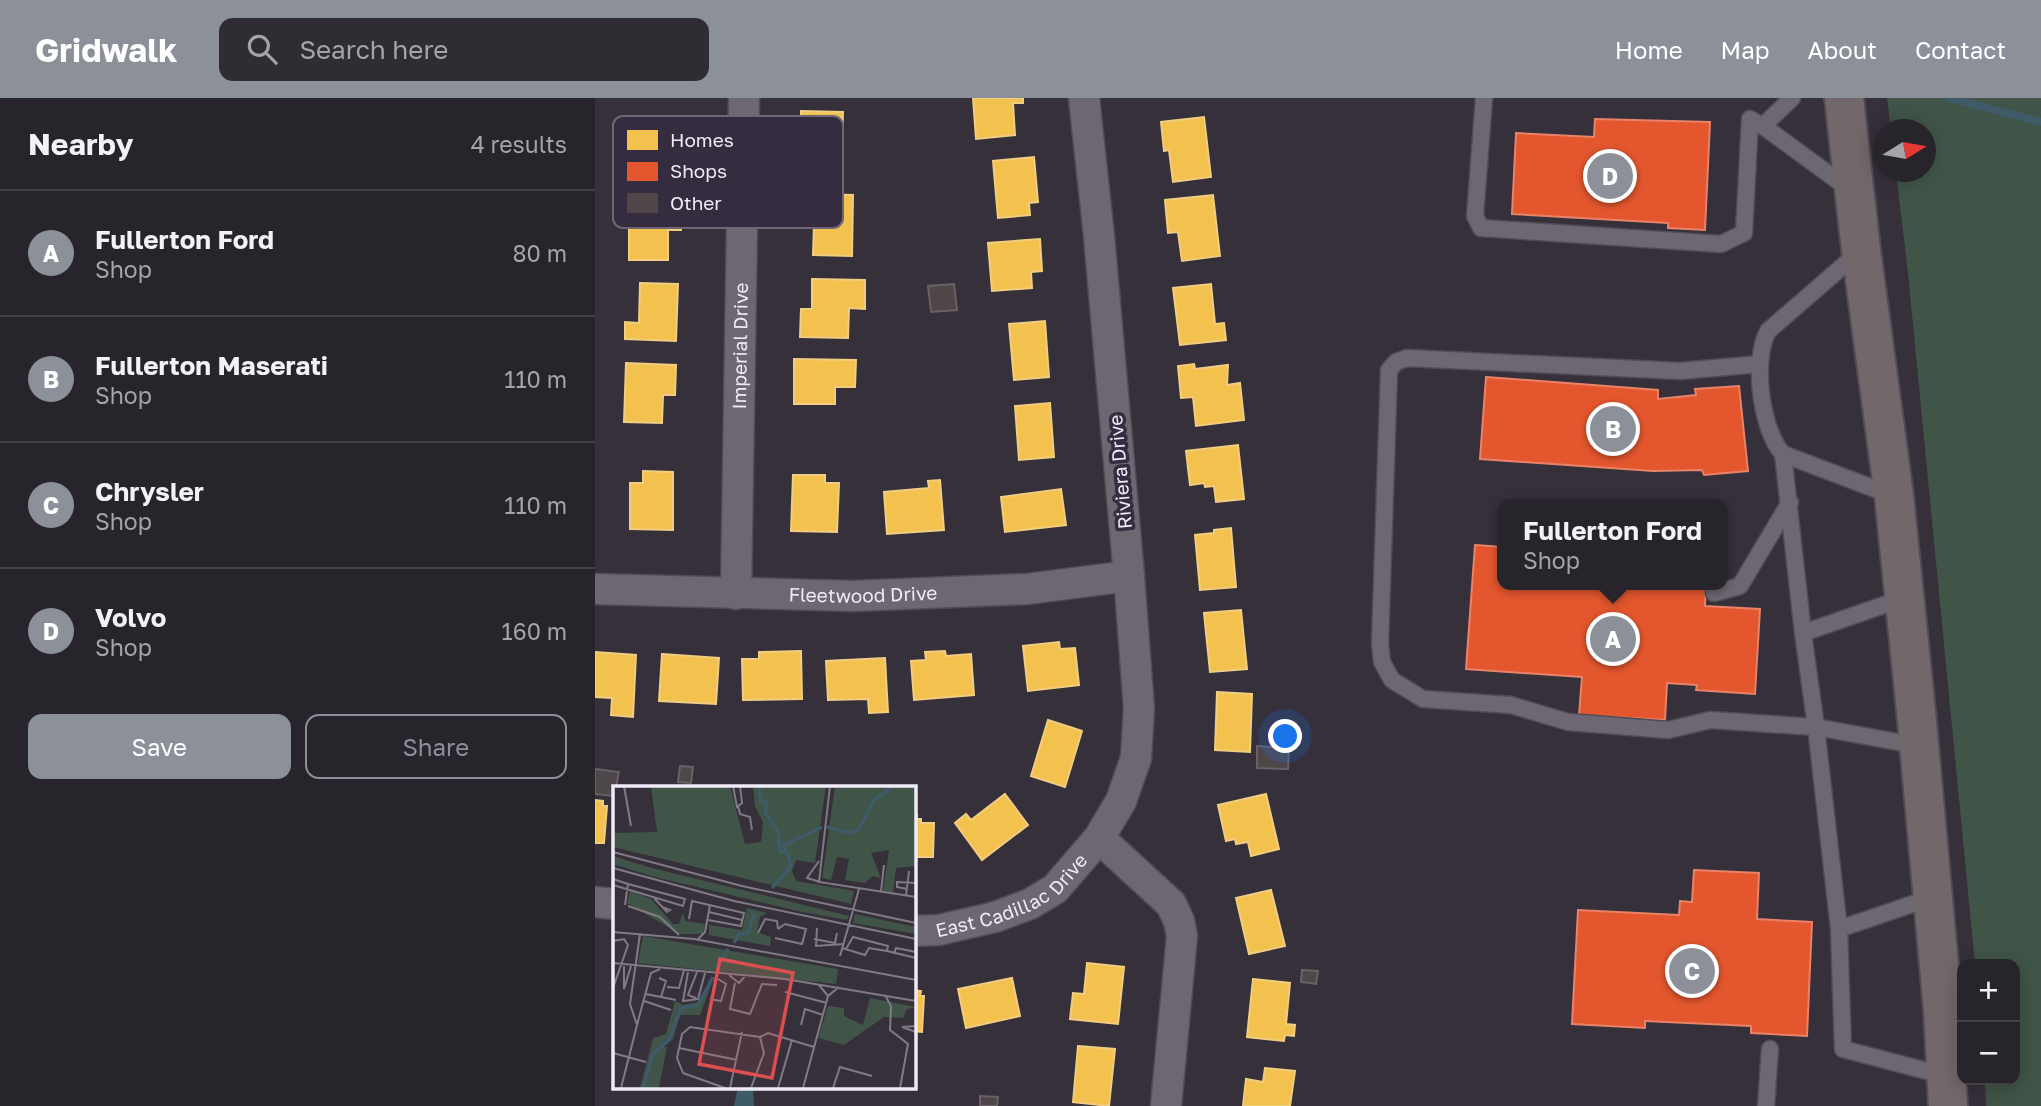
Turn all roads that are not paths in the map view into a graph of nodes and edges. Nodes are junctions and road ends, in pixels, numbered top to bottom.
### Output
1 (744, 98) edge
2 (1084, 98) edge
3 (1484, 98) edge
4 (1792, 98) edge
5 (1844, 98) edge
6 (744, 116) edge
7 (1763, 126) junction
8 (1854, 193) junction
9 (742, 228) edge
10 (1861, 250) junction
11 (1760, 365) junction
12 (1783, 454) junction
13 (1894, 496) junction
14 (1790, 502) junction
15 (1129, 576) junction
16 (595, 589) edge
17 (1728, 589) edge
18 (1725, 590) edge
19 (1714, 593) dead end
20 (736, 594) junction
21 (1904, 598) junction
22 (1803, 633) junction
23 (1816, 727) junction
24 (1919, 746) junction
25 (1099, 838) junction
26 (1933, 897) junction
27 (595, 902) edge
28 (613, 904) edge
29 (1839, 929) junction
30 (915, 931) edge
31 (1770, 1049) dead end
32 (1947, 1091) edge
33 (1166, 1106) edge
34 (1766, 1106) edge

1 - 6 street, Imperial Drive
2 - 15 street, Riviera Drive
3 - 7 lane
4 - 7 lane
5 - 8 highway
7 - 8 lane
8 - 10 highway
9 - 20 street, Imperial Drive
10 - 11 lane
10 - 13 highway
11 - 12 lane
11 - 23 lane
12 - 13 lane
12 - 14 lane
13 - 21 highway
14 - 17 lane
14 - 22 lane
15 - 20 street, Fleetwood Drive
15 - 25 street, Riviera Drive
16 - 20 street, Fleetwood Drive
18 - 19 lane
21 - 22 lane
21 - 24 highway
22 - 23 lane
23 - 24 lane
23 - 29 lane
24 - 26 highway
25 - 30 street, East Cadillac Drive
25 - 33 street
26 - 29 lane
26 - 32 highway
27 - 28 street
29 - 32 lane
31 - 34 lane

